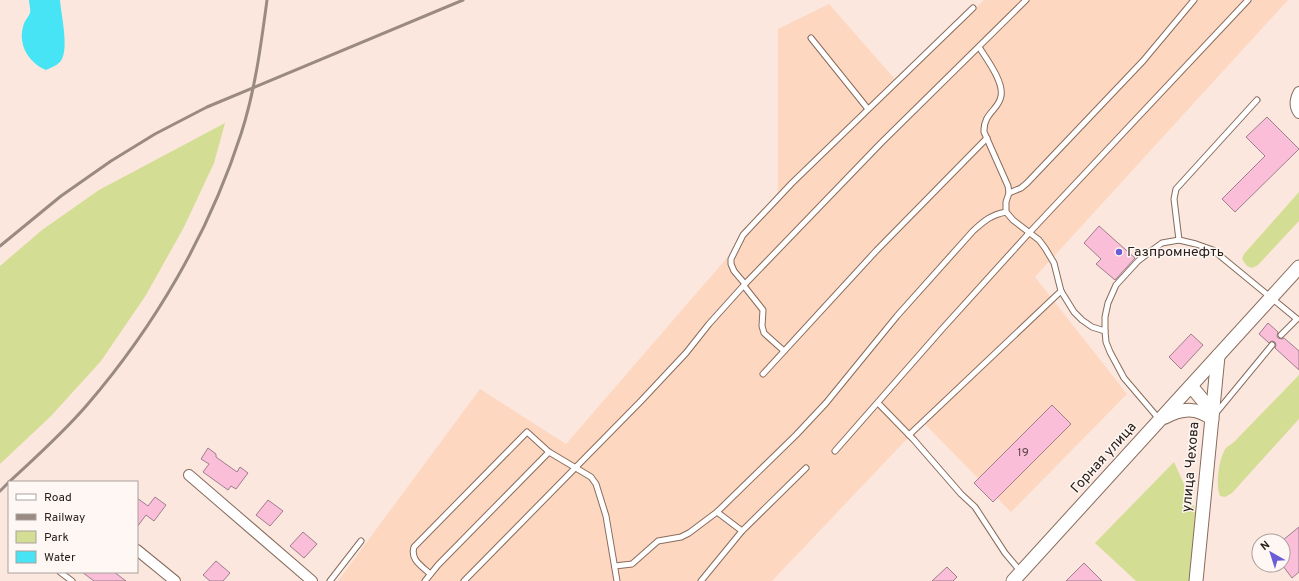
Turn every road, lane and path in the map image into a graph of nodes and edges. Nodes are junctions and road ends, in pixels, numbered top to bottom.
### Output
1 (1026, 0) edge
2 (1194, 0) edge
3 (1248, 0) edge
4 (973, 8) dead end
5 (811, 38) dead end
6 (979, 47) junction
7 (1299, 92) edge
8 (1257, 100) dead end
9 (868, 109) junction
10 (1299, 113) edge
11 (987, 138) junction
12 (1009, 193) junction
13 (1006, 212) junction
14 (1029, 233) junction
15 (1179, 240) junction
16 (1299, 267) edge
17 (744, 285) junction
18 (1060, 291) junction
19 (1271, 298) junction
20 (1105, 331) junction
21 (1281, 335) dead end
22 (1272, 345) dead end
23 (784, 351) junction
24 (1218, 356) junction
25 (763, 374) dead end
26 (1191, 386) junction
27 (878, 403) junction
28 (1212, 419) junction
29 (1160, 420) junction
30 (909, 435) junction
31 (835, 451) dead end
32 (549, 452) junction
33 (575, 468) junction
34 (806, 468) dead end
35 (189, 475) dead end
36 (717, 512) junction
37 (742, 532) junction
38 (361, 541) dead end
39 (138, 551) edge
40 (615, 566) junction
41 (61, 573) edge
42 (430, 574) junction
43 (1017, 577) edge
44 (426, 580) edge
45 (72, 581) edge
46 (175, 581) edge
47 (312, 581) edge
48 (330, 581) edge
49 (464, 581) edge
50 (617, 581) edge
51 (701, 581) edge
52 (1196, 581) edge

1 - 6 lane
2 - 12 lane
3 - 14 lane
4 - 9 lane
5 - 9 lane
6 - 11 lane
6 - 17 lane
7 - 10 street
8 - 15 lane
9 - 17 lane
11 - 12 lane
11 - 23 lane
12 - 13 lane
13 - 14 lane
13 - 36 lane
14 - 18 lane
14 - 27 lane
15 - 19 lane
15 - 20 lane
16 - 19 street, Горная улица
17 - 23 lane
17 - 33 lane
18 - 20 lane
18 - 30 lane
19 - 21 lane
19 - 24 street, Горная улица
20 - 29 lane
22 - 28 lane
23 - 25 lane
24 - 26 street, Горная улица
24 - 28 street, улица Чехова
26 - 28 street
26 - 29 street, Горная улица
27 - 30 lane
27 - 31 lane
28 - 29 street
28 - 52 street, улица Чехова
29 - 43 street, Горная улица
30 - 43 lane
32 - 33 lane
32 - 42 lane
32 - 42 lane
33 - 40 lane
33 - 49 lane
34 - 37 lane
35 - 47 street
36 - 37 lane
36 - 40 lane
37 - 51 lane
38 - 48 lane
39 - 46 street
40 - 50 lane
41 - 45 lane
42 - 44 lane

